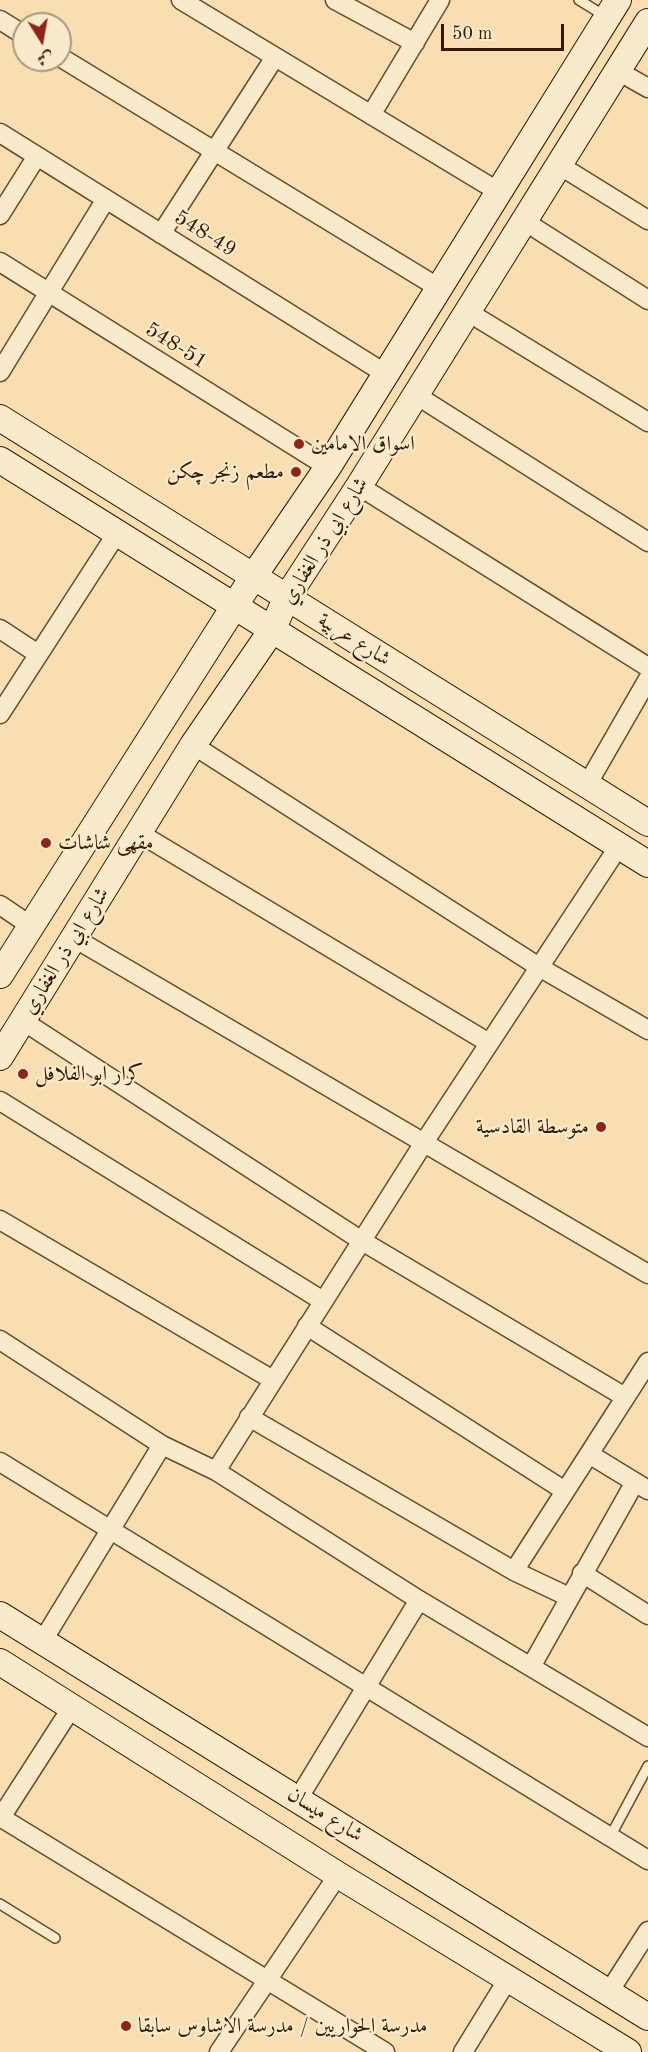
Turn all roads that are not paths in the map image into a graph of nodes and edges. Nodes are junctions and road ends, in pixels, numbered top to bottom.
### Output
1 (335, 0) edge
2 (440, 0) edge
3 (579, 0) edge
4 (193, 3) edge
5 (613, 9) edge
6 (648, 22) edge
7 (415, 43) junction
8 (275, 57) junction
9 (72, 64) edge
10 (618, 71) junction
11 (648, 88) edge
12 (371, 115) junction
13 (0, 133) edge
14 (527, 146) junction
15 (214, 151) junction
16 (37, 156) junction
17 (559, 165) junction
18 (499, 192) junction
19 (106, 199) junction
20 (0, 215) edge
21 (648, 220) edge
22 (524, 221) junction
23 (161, 234) junction
24 (0, 262) edge
25 (440, 288) junction
26 (49, 293) junction
27 (648, 300) edge
28 (468, 312) junction
29 (0, 372) edge
30 (386, 374) junction
31 (416, 395) junction
32 (0, 418) edge
33 (648, 422) edge
34 (0, 460) edge
35 (328, 467) junction
36 (359, 486) junction
37 (117, 533) junction
38 (648, 542) edge
39 (253, 577) junction
40 (287, 597) junction
41 (236, 607) junction
42 (0, 629) edge
43 (272, 630) junction
44 (38, 654) junction
45 (648, 667) edge
46 (648, 679) edge
47 (0, 714) edge
48 (193, 745) junction
49 (587, 785) junction
50 (648, 823) edge
51 (139, 833) junction
52 (619, 846) junction
53 (648, 864) edge
54 (0, 905) edge
55 (32, 926) junction
56 (74, 938) junction
57 (538, 967) junction
58 (0, 975) edge
59 (23, 1021) junction
60 (648, 1030) edge
61 (489, 1043) junction
62 (0, 1058) edge
63 (0, 1101) edge
64 (425, 1141) junction
65 (0, 1220) edge
66 (362, 1241) junction
67 (648, 1274) edge
68 (324, 1301) junction
69 (307, 1326) junction
70 (0, 1340) edge
71 (648, 1362) edge
72 (273, 1380) junction
73 (626, 1397) junction
74 (249, 1417) junction
75 (162, 1445) junction
76 (589, 1454) junction
77 (0, 1462) edge
78 (216, 1471) junction
79 (644, 1485) edge
80 (565, 1491) junction
81 (111, 1530) junction
82 (514, 1571) junction
83 (582, 1573) junction
84 (569, 1597) junction
85 (419, 1600) junction
86 (0, 1615) edge
87 (648, 1615) edge
88 (42, 1642) junction
89 (0, 1662) edge
90 (532, 1665) junction
91 (365, 1685) junction
92 (72, 1707) junction
93 (648, 1737) edge
94 (648, 1766) edge
95 (298, 1798) junction
96 (0, 1818) edge
97 (610, 1837) junction
98 (648, 1860) edge
99 (338, 1875) junction
100 (0, 1904) edge
101 (648, 1931) edge
102 (55, 1938) dead end
103 (508, 1979) junction
104 (268, 1981) junction
105 (609, 1992) junction
106 (648, 2017) edge
107 (219, 2052) edge
108 (385, 2052) edge
109 (463, 2052) edge
110 (628, 2052) edge

1 - 7 street
2 - 7 street
3 - 5 lane
4 - 8 street
5 - 14 main road, شارع ابي ذر الغفاري
6 - 10 main road, شارع ابي ذر الغفاري
7 - 12 street
8 - 12 street
8 - 15 street
9 - 15 street
10 - 11 street
10 - 17 main road, شارع ابي ذر الغفاري
12 - 18 street
13 - 16 street, 548-49
14 - 17 main road
14 - 18 main road, شارع ابي ذر الغفاري
15 - 23 street
15 - 25 street
16 - 19 street, 548-49
16 - 20 street
17 - 21 street
17 - 22 main road, شارع ابي ذر الغفاري
18 - 25 main road, شارع ابي ذر الغفاري
19 - 23 street, 548-49
19 - 26 street
22 - 27 street
22 - 28 main road, شارع ابي ذر الغفاري
23 - 30 street, 548-49
24 - 26 street, 548-51
25 - 30 main road, شارع ابي ذر الغفاري
26 - 29 street
26 - 35 street, 548-51
28 - 31 main road, شارع ابي ذر الغفاري
28 - 33 street
30 - 35 main road, شارع ابي ذر الغفاري
31 - 36 main road, شارع ابي ذر الغفاري
31 - 38 street
32 - 39 main road, شارع عربية
34 - 37 main road, شارع عربية
35 - 39 main road, شارع ابي ذر الغفاري
36 - 40 main road, شارع ابي ذر الغفاري
36 - 45 street
37 - 41 main road, شارع عربية
37 - 44 street
39 - 40 main road, شارع عربية
39 - 41 main road, شارع ابي ذر الغفاري
40 - 43 main road, شارع ابي ذر الغفاري
40 - 49 main road, شارع عربية
41 - 43 main road, شارع عربية
41 - 55 main road, شارع ابي ذر الغفاري
42 - 44 street
43 - 48 main road, شارع ابي ذر الغفاري
43 - 52 main road, شارع عربية
44 - 47 street
46 - 49 street
48 - 51 main road, شارع ابي ذر الغفاري
48 - 57 street
49 - 50 main road, شارع عربية
51 - 56 main road, شارع ابي ذر الغفاري
51 - 61 street
52 - 53 main road, شارع عربية
52 - 57 street
54 - 55 street
55 - 58 main road, شارع ابي ذر الغفاري
56 - 59 main road, شارع ابي ذر الغفاري
56 - 64 street
57 - 60 street
57 - 61 street
59 - 62 main road, شارع ابي ذر الغفاري
59 - 66 street
61 - 64 street
63 - 68 street
64 - 66 street
64 - 67 street
65 - 72 street
66 - 68 street
66 - 73 street
68 - 69 street
69 - 72 street
69 - 80 street
70 - 75 street
71 - 73 street
72 - 74 street
73 - 76 street
74 - 78 street
74 - 82 street
75 - 78 street
75 - 81 street
76 - 79 street
76 - 80 street
77 - 81 street
78 - 85 street
79 - 83 street
80 - 82 street
81 - 88 street
81 - 91 street
82 - 84 street
83 - 84 street
83 - 87 street
84 - 90 street
85 - 90 street
85 - 91 street
86 - 88 main road, شارع ميسان
88 - 95 main road, شارع ميسان
89 - 92 main road, شارع ميسان
90 - 93 street
91 - 95 street
91 - 97 street
92 - 96 street
92 - 99 main road, شارع ميسان
94 - 97 lane
95 - 105 main road, شارع ميسان
96 - 104 street
97 - 98 street
99 - 103 main road, شارع ميسان
99 - 104 street
100 - 102 lane
101 - 105 street
103 - 109 street
103 - 110 main road, شارع ميسان
104 - 107 street
104 - 108 street
105 - 106 main road, شارع ميسان

